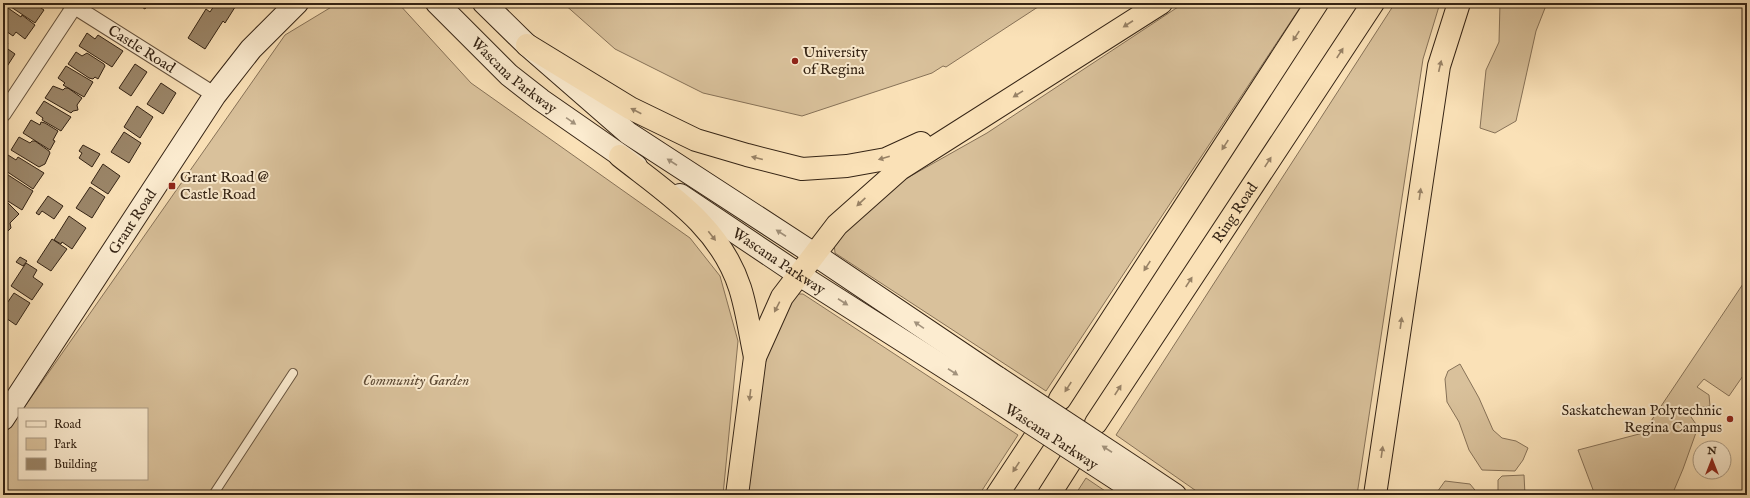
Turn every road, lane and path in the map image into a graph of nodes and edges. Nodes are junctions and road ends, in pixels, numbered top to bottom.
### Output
1 (437, 3) edge
2 (484, 3) edge
3 (1161, 3) edge
4 (1317, 3) edge
5 (1373, 3) edge
6 (1459, 3) edge
7 (71, 5) edge
8 (295, 7) edge
9 (498, 12) edge
10 (527, 45) junction
11 (215, 96) junction
12 (996, 108) junction
13 (3, 114) edge
14 (620, 156) junction
15 (814, 254) junction
16 (798, 274) junction
17 (755, 357) junction
18 (293, 373) dead end
19 (993, 387) junction
20 (1060, 399) dead end
21 (3, 419) edge
22 (1096, 423) dead end
23 (1034, 439) dead end
24 (1070, 462) dead end
25 (1136, 484) edge
26 (1376, 493) edge
27 (212, 495) edge
28 (737, 495) edge
29 (997, 495) edge
30 (1049, 495) edge
31 (1175, 495) edge

1 -> 14 main road, Wascana Parkway
2 - 9 main road, Wascana Parkway
3 -> 12 highway
4 -> 20 highway
22 -> 5 highway, Ring Road
26 -> 6 highway
7 - 11 street, Castle Road
7 - 13 street
8 - 11 main road, Grant Road
9 - 10 main road, Wascana Parkway
12 -> 10 highway
15 -> 10 main road, Wascana Parkway
11 - 21 main road, Grant Road
12 -> 15 highway
14 - 16 main road, Wascana Parkway
14 -> 17 highway
15 - 16 highway
19 -> 15 main road, Wascana Parkway
16 -> 17 highway
16 -> 19 main road, Wascana Parkway
17 -> 28 highway
18 - 27 lane
19 - 25 main road, Wascana Parkway, bridge
23 -> 29 highway
24 - 30 highway
25 - 31 main road, Wascana Parkway

